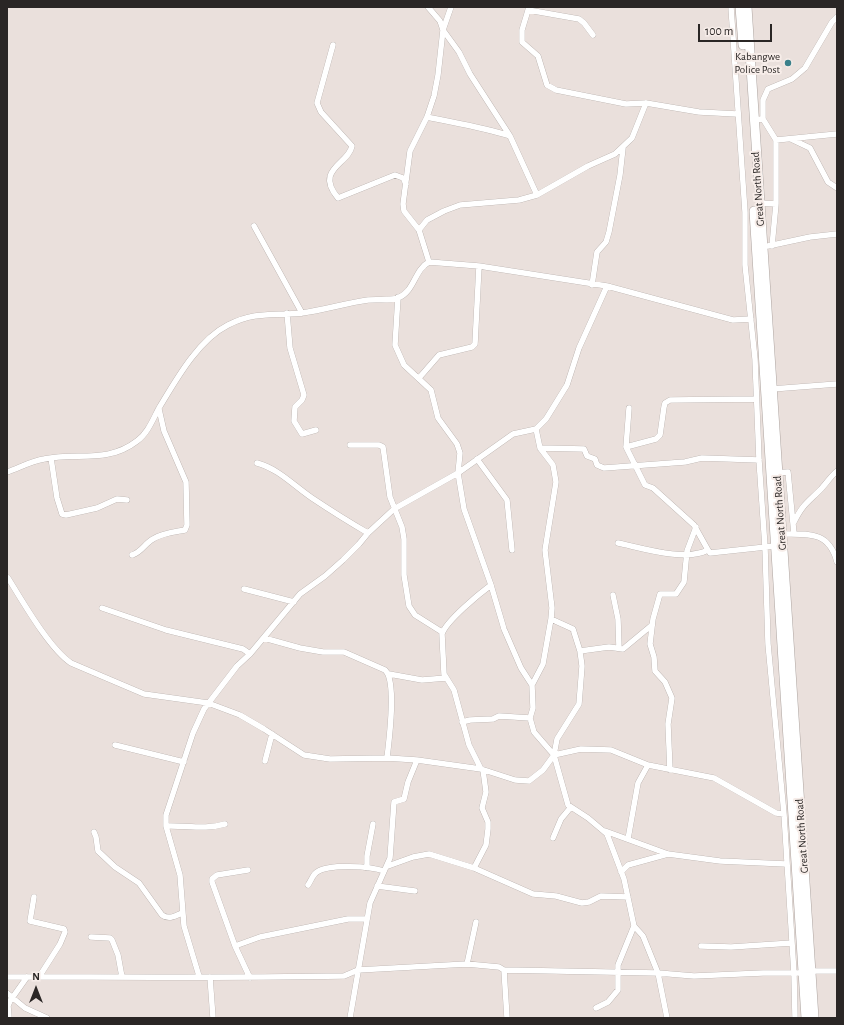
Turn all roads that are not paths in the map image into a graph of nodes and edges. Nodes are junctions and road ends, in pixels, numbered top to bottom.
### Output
1 (428, 7) edge
2 (451, 7) edge
3 (731, 7) edge
4 (740, 7) edge
5 (747, 7) edge
6 (528, 8) edge
7 (837, 17) edge
8 (443, 30) junction
9 (593, 36) dead end
10 (333, 45) dead end
11 (646, 103) junction
12 (737, 114) junction
13 (427, 117) junction
14 (763, 119) junction
15 (753, 120) junction
16 (837, 134) edge
17 (510, 136) junction
18 (791, 139) junction
19 (776, 140) junction
20 (623, 147) junction
21 (407, 184) junction
22 (837, 188) edge
23 (537, 195) junction
24 (759, 203) junction
25 (776, 204) junction
26 (254, 226) dead end
27 (419, 230) junction
28 (837, 234) edge
29 (767, 247) junction
30 (429, 262) junction
31 (478, 266) junction
32 (592, 285) junction
33 (607, 286) junction
34 (398, 297) junction
35 (287, 313) junction
36 (302, 313) junction
37 (751, 319) junction
38 (419, 378) junction
39 (837, 384) edge
40 (772, 389) junction
41 (756, 399) junction
42 (629, 408) dead end
43 (159, 409) junction
44 (536, 429) junction
45 (316, 430) dead end
46 (350, 445) dead end
47 (626, 447) junction
48 (540, 448) junction
49 (51, 458) junction
50 (477, 460) junction
51 (759, 460) junction
52 (257, 463) dead end
53 (635, 466) junction
54 (837, 471) edge
55 (7, 472) edge
56 (458, 473) junction
57 (777, 473) junction
58 (127, 500) dead end
59 (394, 509) junction
60 (794, 522) junction
61 (696, 527) junction
62 (368, 533) junction
63 (782, 534) junction
64 (794, 534) junction
65 (618, 543) dead end
66 (775, 546) junction
67 (765, 547) junction
68 (512, 550) dead end
69 (708, 550) junction
70 (687, 554) junction
71 (132, 555) dead end
72 (837, 562) edge
73 (8, 578) dead end
74 (491, 585) junction
75 (244, 589) dead end
76 (612, 595) dead end
77 (294, 602) junction
78 (102, 608) dead end
79 (551, 619) junction
80 (652, 625) junction
81 (442, 632) junction
82 (264, 638) junction
83 (619, 648) junction
84 (580, 651) junction
85 (250, 654) junction
86 (389, 674) junction
87 (446, 678) junction
88 (532, 685) junction
89 (208, 704) junction
90 (530, 718) junction
91 (462, 722) junction
92 (272, 734) junction
93 (115, 745) dead end
94 (554, 755) junction
95 (387, 758) junction
96 (417, 760) junction
97 (265, 761) dead end
98 (184, 762) junction
99 (648, 765) junction
100 (482, 770) junction
101 (670, 770) junction
102 (571, 807) junction
103 (784, 814) junction
104 (225, 824) dead end
105 (373, 824) dead end
106 (166, 826) junction
107 (605, 831) junction
108 (94, 832) dead end
109 (553, 838) dead end
110 (628, 839) junction
111 (668, 854) junction
112 (786, 864) junction
113 (367, 868) junction
114 (474, 868) junction
115 (386, 869) junction
116 (248, 870) dead end
117 (621, 872) junction
118 (308, 885) dead end
119 (377, 886) junction
120 (415, 890) dead end
121 (628, 897) junction
122 (34, 898) dead end
123 (182, 913) junction
124 (367, 919) junction
125 (476, 922) dead end
126 (634, 926) junction
127 (91, 937) dead end
128 (792, 943) junction
129 (235, 946) junction
130 (701, 946) dead end
131 (468, 964) junction
132 (358, 970) junction
133 (504, 970) junction
134 (837, 971) edge
135 (618, 972) junction
136 (658, 973) junction
137 (803, 973) junction
138 (199, 976) junction
139 (7, 977) edge
140 (27, 977) junction
141 (39, 977) junction
142 (122, 977) junction
143 (210, 977) junction
144 (250, 978) junction
145 (7, 993) edge
146 (12, 997) junction
147 (596, 1008) dead end
148 (9, 1018) edge
149 (47, 1018) edge
150 (213, 1018) edge
151 (350, 1018) edge
152 (507, 1018) edge
153 (667, 1018) edge
154 (795, 1018) edge
155 (806, 1018) edge
156 (814, 1018) edge

1 - 8 street
2 - 8 street
3 - 12 street
4 - 66 main road, Great North Road
5 - 15 main road, Great North Road
6 - 9 street
6 - 11 street
7 - 14 street
8 - 13 street
8 - 17 street
10 - 21 street
11 - 12 street
11 - 20 street
12 - 37 street
13 - 17 street
13 - 21 street
14 - 15 street
14 - 19 street
15 - 24 main road, Great North Road
16 - 18 street
17 - 23 street
18 - 19 street
18 - 22 street
19 - 25 street
20 - 23 street
20 - 32 street
21 - 27 street
23 - 27 street
24 - 25 street
24 - 29 main road, Great North Road
25 - 29 street
26 - 36 street
27 - 30 street
28 - 29 street
29 - 40 main road, Great North Road
30 - 31 street
30 - 34 street
31 - 32 street
31 - 38 street
32 - 33 street
33 - 37 street
33 - 44 street
34 - 36 street
34 - 38 street
35 - 36 street
35 - 43 street
35 - 45 street
37 - 41 street
38 - 56 street
39 - 40 street
40 - 57 main road, Great North Road
41 - 47 street
41 - 51 street
42 - 47 street
43 - 49 street
43 - 71 street
44 - 48 street
44 - 50 street
46 - 59 street
47 - 53 street
48 - 53 street
48 - 79 street
49 - 55 street
49 - 58 street
50 - 56 street
50 - 68 street
51 - 53 street
51 - 67 street
52 - 62 street
53 - 61 street
54 - 60 street
56 - 59 street
56 - 74 street
57 - 60 street
57 - 63 main road, Great North Road
59 - 62 street
59 - 81 street
60 - 64 street
61 - 69 street
61 - 70 street
62 - 77 street
63 - 64 street
63 - 137 main road, Great North Road
64 - 72 street
65 - 70 street
66 - 67 street
66 - 137 main road, Great North Road
67 - 69 street
67 - 103 street
69 - 70 street
70 - 80 street
73 - 89 street
74 - 81 street
74 - 88 street
75 - 77 street
76 - 83 street
77 - 82 street
78 - 85 street
79 - 84 street
79 - 88 street
80 - 83 street
80 - 101 street
81 - 87 street
82 - 85 street
82 - 86 street
83 - 84 street
84 - 94 street
85 - 89 street
86 - 87 street
86 - 95 street
87 - 91 street
88 - 90 street
89 - 92 street
89 - 98 street
90 - 91 street
90 - 94 street
91 - 100 street
92 - 95 street
92 - 97 street
93 - 98 street
94 - 99 street
94 - 100 street
94 - 102 street
95 - 96 street
96 - 100 street
96 - 115 street
98 - 106 street
99 - 101 street
99 - 110 street
100 - 114 street
101 - 103 street
102 - 107 street
102 - 109 street
103 - 112 street
104 - 106 street
105 - 113 street
106 - 123 street
107 - 110 street
107 - 117 street
108 - 123 street
110 - 111 street
111 - 112 street
111 - 117 street
112 - 128 street
113 - 115 street
113 - 118 street
114 - 115 street
114 - 121 street
115 - 119 street
116 - 129 street
117 - 121 street
119 - 120 street
119 - 124 street
121 - 126 street
122 - 141 street
123 - 138 street
124 - 129 street
124 - 132 street
125 - 131 street
126 - 135 street
126 - 136 street
127 - 142 street
128 - 130 street
128 - 137 street
129 - 144 street
131 - 132 street
131 - 133 street
132 - 144 street
132 - 151 street
133 - 135 street
133 - 152 street
134 - 137 street
135 - 136 street
135 - 147 street
136 - 137 street
136 - 153 street
137 - 154 street
137 - 155 main road, Great North Road
137 - 156 main road, Great North Road
138 - 142 street
138 - 143 street
139 - 140 street
140 - 141 street
140 - 146 street
141 - 142 street
143 - 144 street
143 - 150 street
145 - 146 street
146 - 148 street
146 - 149 street

